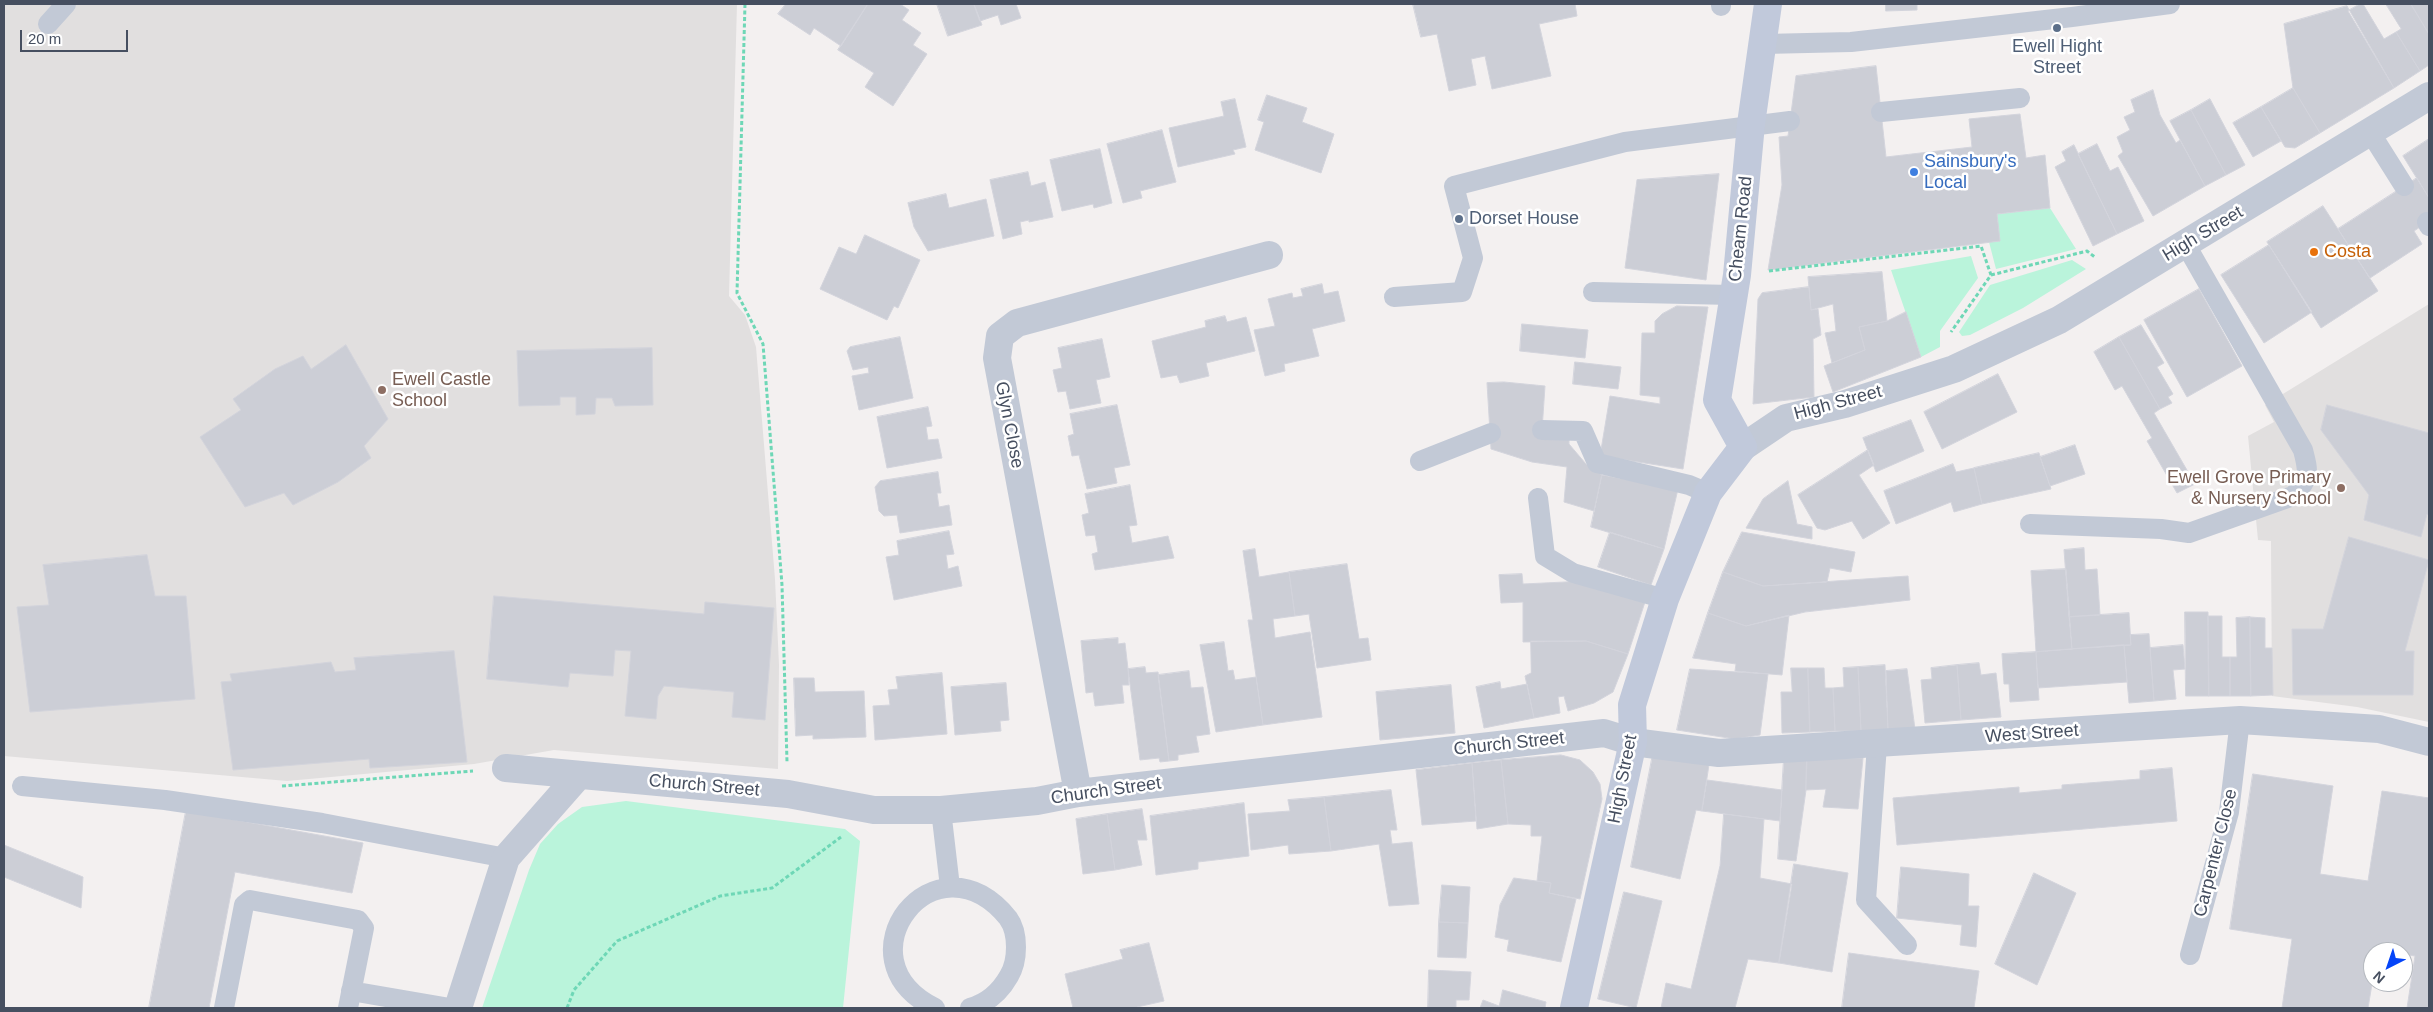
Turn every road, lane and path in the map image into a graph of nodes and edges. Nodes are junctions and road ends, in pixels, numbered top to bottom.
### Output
1 (66, 4) edge
2 (745, 4) edge
3 (1768, 4) edge
4 (2170, 4) edge
5 (48, 24) dead end
6 (1764, 44) junction
7 (2429, 96) edge
8 (2020, 98) dead end
9 (1881, 112) dead end
10 (1790, 121) dead end
11 (1751, 124) junction
12 (2370, 132) junction
13 (2404, 186) dead end
14 (2186, 245) junction
15 (1269, 255) dead end
16 (1991, 275) junction
17 (2124, 281) junction
18 (1735, 285) junction
19 (1593, 292) dead end
20 (1394, 297) dead end
21 (1954, 369) junction
22 (1542, 430) dead end
23 (1491, 433) dead end
24 (1743, 447) junction
25 (1420, 461) dead end
26 (1708, 493) junction
27 (1538, 498) dead end
28 (2030, 524) dead end
29 (1665, 599) junction
30 (2240, 720) junction
31 (1633, 742) junction
32 (2429, 742) edge
33 (1878, 745) junction
34 (788, 763) dead end
35 (506, 768) joint
36 (579, 775) junction
37 (22, 786) dead end
38 (273, 787) dead end
39 (1078, 793) junction
40 (941, 810) junction
41 (842, 837) dead end
42 (506, 858) junction
43 (950, 887) junction
44 (1907, 945) dead end
45 (2190, 955) dead end
46 (349, 1000) edge
47 (224, 1008) edge
48 (450, 1008) edge
49 (458, 1008) edge
50 (567, 1008) edge
51 (935, 1008) edge
52 (970, 1008) edge
53 (1574, 1008) edge

1 - 5 lane
2 - 34 path
3 - 6 main road, Cheam Road
4 - 6 lane
6 - 11 main road, Cheam Road
7 - 12 street, High Street
8 - 9 lane
10 - 11 lane
11 - 18 main road, Cheam Road
11 - 20 lane
12 - 13 lane
12 - 14 street, High Street
14 - 17 street, High Street
14 - 28 lane
15 - 39 street, Glyn Close
16 - 17 path
16 - 18 path
16 - 21 path
17 - 21 street, High Street
18 - 19 lane
18 - 24 main road, Cheam Road
21 - 24 street, High Street
22 - 26 lane
23 - 25 lane
24 - 26 main road, High Street
26 - 29 main road, High Street
27 - 29 lane
29 - 31 main road, High Street
30 - 32 street, West Street
30 - 33 street, West Street
30 - 45 lane, Carpenter Close
31 - 33 street, West Street
31 - 39 street, Church Street
31 - 53 main road, High Street
33 - 44 lane
35 - 36 street, Church Street
35 - 38 path
36 - 40 street, Church Street
36 - 42 street
37 - 42 lane
39 - 40 street, Church Street
40 - 43 lane
41 - 50 path
42 - 49 street
43 - 51 lane
43 - 52 lane
46 - 47 lane
46 - 48 lane

